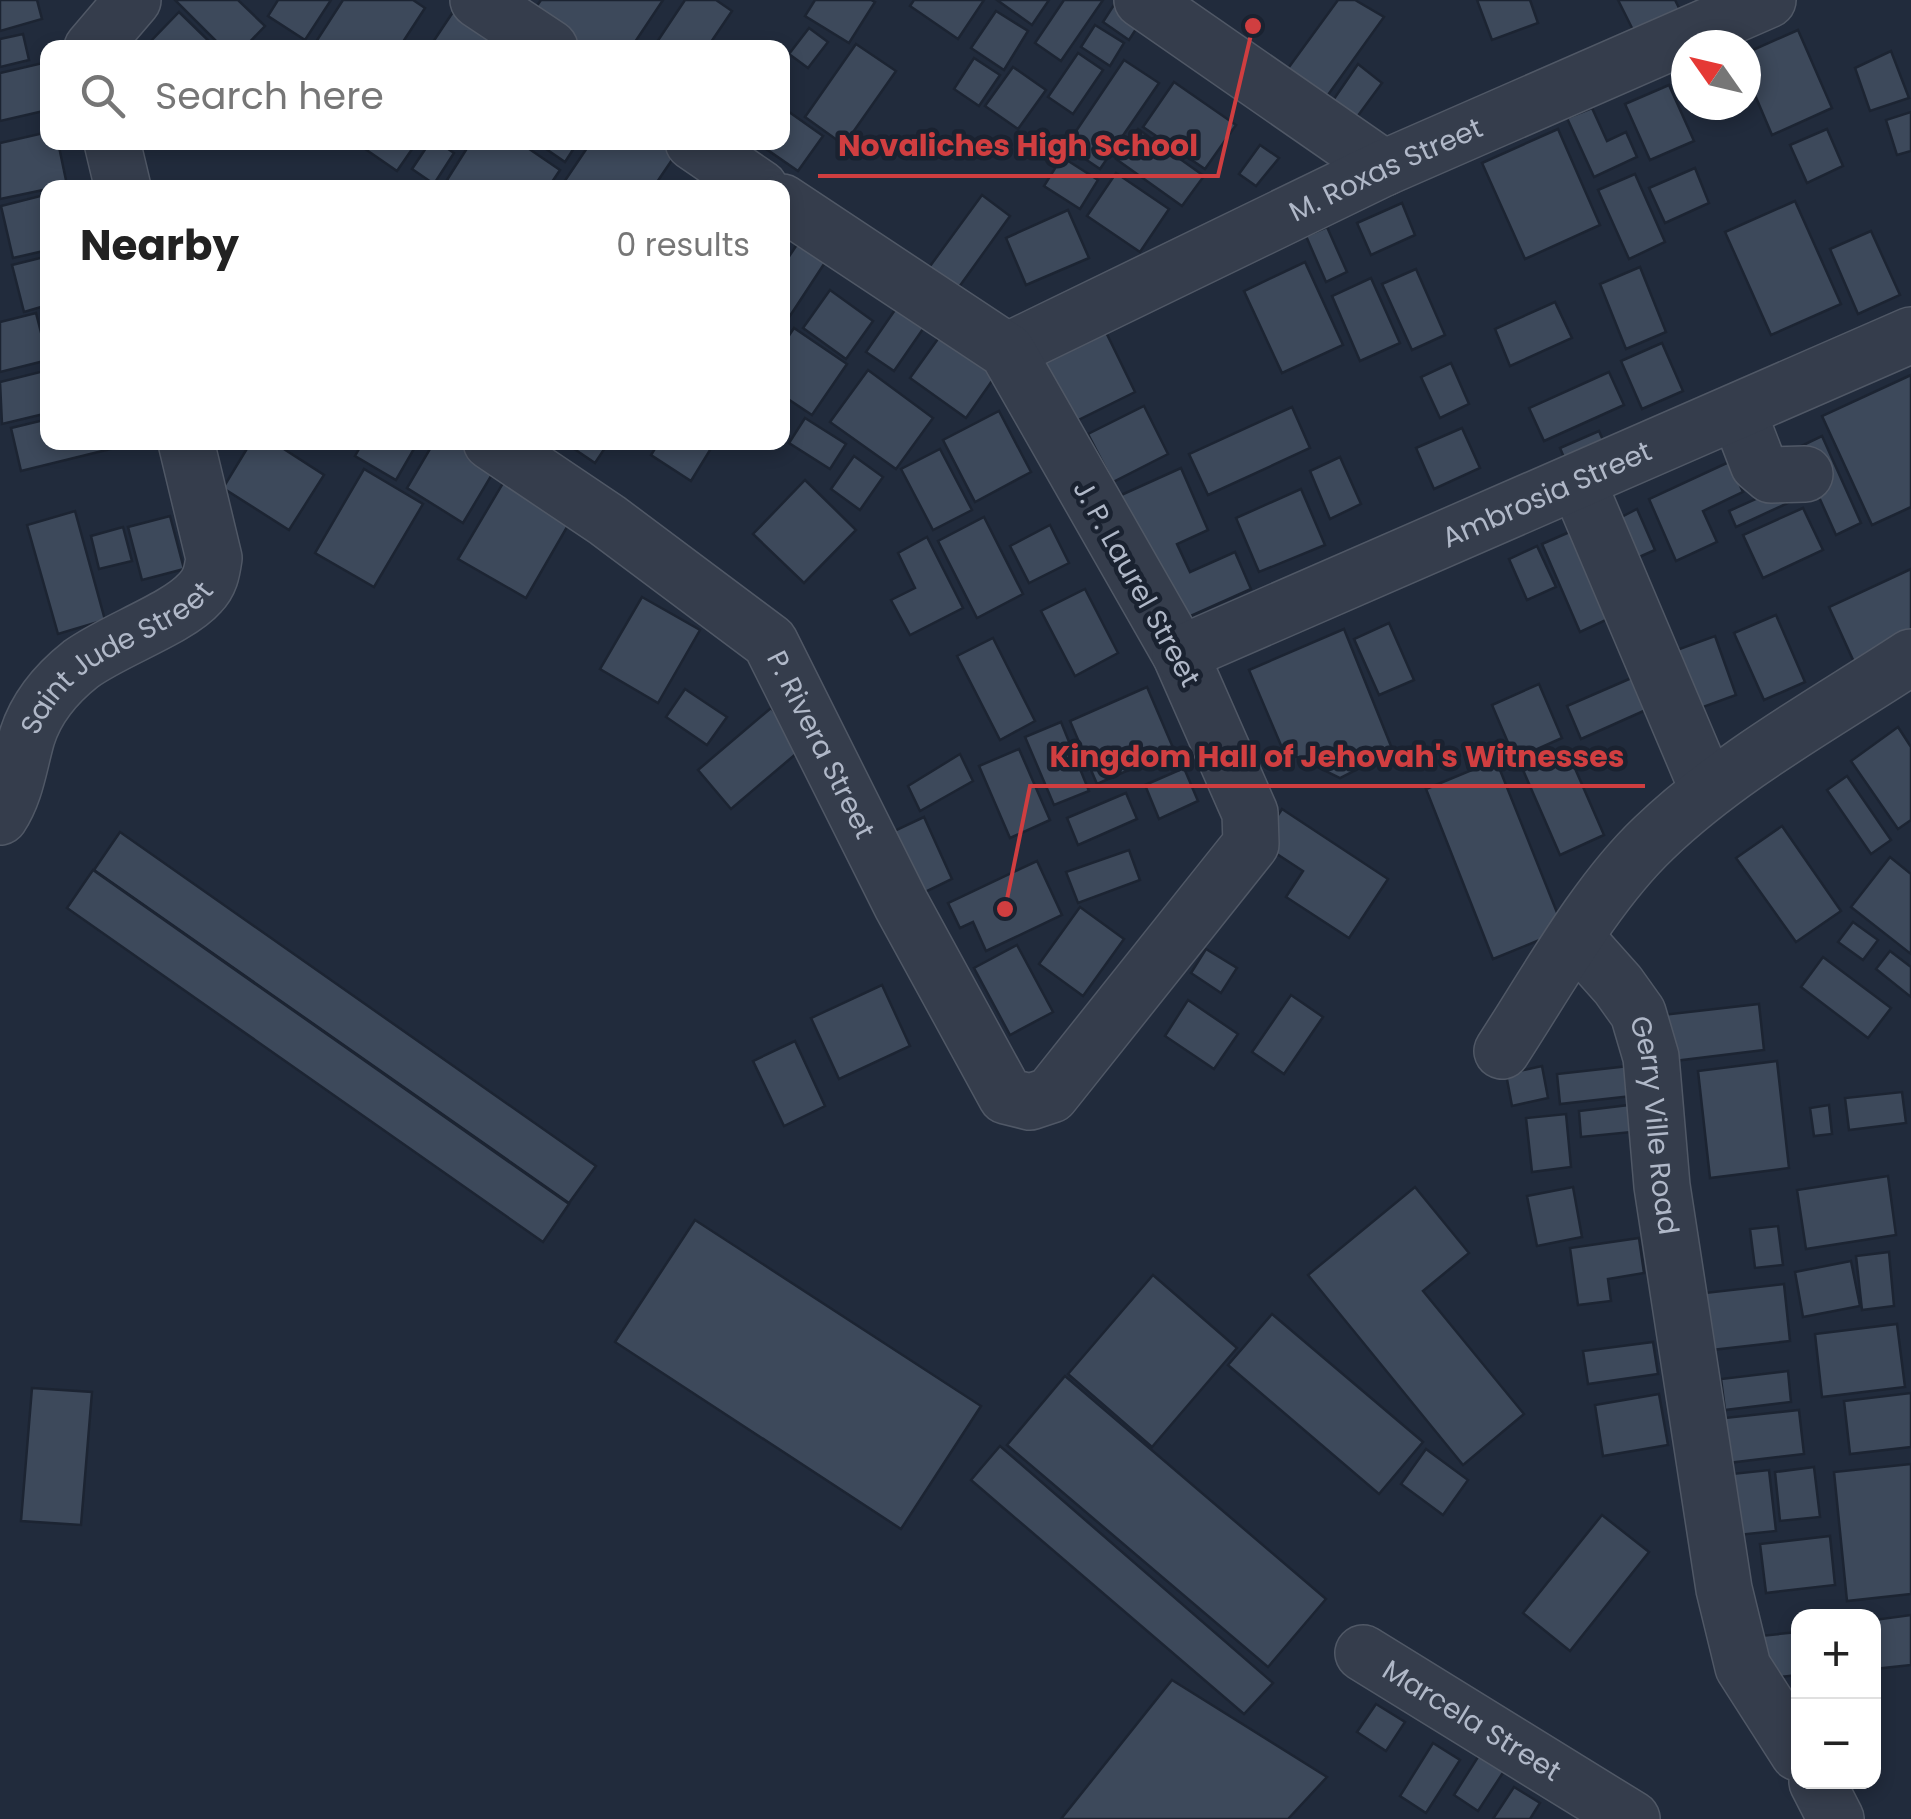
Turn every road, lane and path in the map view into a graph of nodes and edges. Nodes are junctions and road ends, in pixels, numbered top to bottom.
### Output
1 (77, 0) edge
2 (133, 0) edge
3 (478, 0) edge
4 (1142, 0) edge
5 (1768, 0) edge
6 (89, 40) edge
7 (98, 40) edge
8 (538, 40) edge
9 (114, 150) edge
10 (705, 150) edge
11 (1384, 168) junction
12 (122, 180) edge
13 (748, 180) edge
14 (790, 207) edge
15 (1911, 335) edge
16 (1006, 351) junction
17 (1738, 412) junction
18 (188, 450) edge
19 (503, 450) edge
20 (1806, 474) dead end
21 (1578, 482) junction
22 (1180, 654) junction
23 (1911, 657) edge
24 (1708, 790) junction
25 (0, 817) edge
26 (1576, 938) junction
27 (1502, 1050) dead end
28 (1006, 1096) joint
29 (1363, 1653) dead end
30 (1791, 1742) edge
31 (1821, 1789) edge
32 (1570, 1803) edge
33 (1632, 1819) edge
34 (1836, 1819) edge

1 - 6 street
2 - 7 street
3 - 8 street
4 - 11 street
5 - 11 street, M. Roxas Street
9 - 12 street
10 - 13 street
11 - 16 street, M. Roxas Street
14 - 16 street, J. P. Laurel Street
15 - 17 street, Ambrosia Street
16 - 22 street, J. P. Laurel Street
17 - 20 street
17 - 21 street, Ambrosia Street
18 - 25 street, Saint Jude Street
19 - 28 street, P. Rivera Street
21 - 22 street, Ambrosia Street
21 - 24 street
22 - 28 street, J. P. Laurel Street
23 - 24 street
24 - 26 street
26 - 27 street
26 - 30 street, Gerry Ville Road
29 - 32 street, Marcela Street
31 - 34 street
32 - 33 street, Marcela Street

